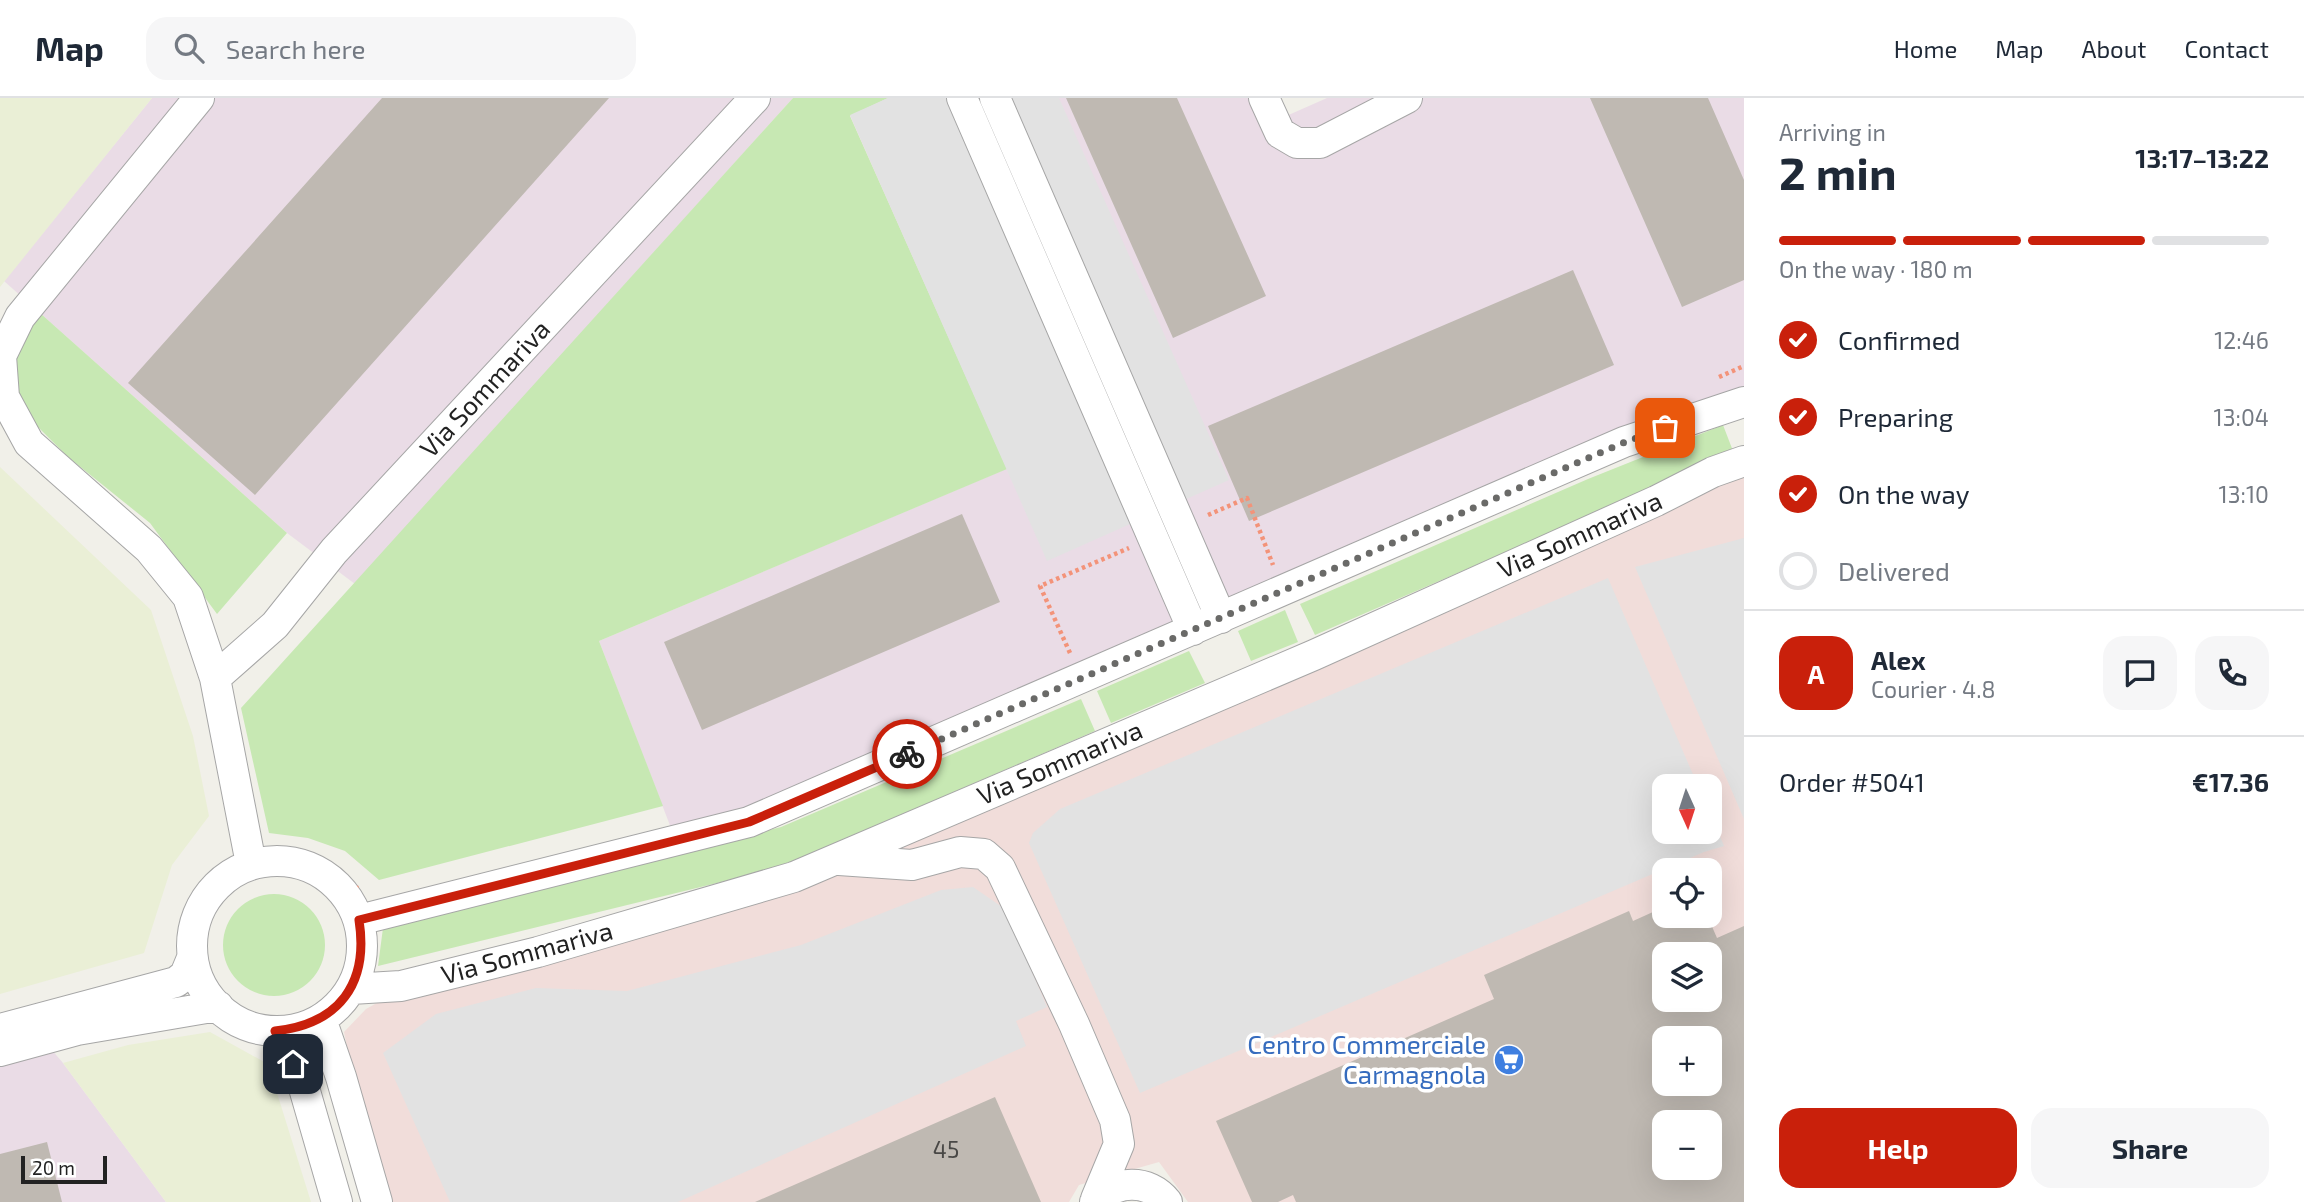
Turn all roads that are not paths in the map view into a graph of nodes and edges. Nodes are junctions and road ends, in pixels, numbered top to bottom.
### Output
1 (200, 98) edge
2 (755, 98) edge
3 (962, 98) edge
4 (995, 98) edge
5 (1264, 98) edge
6 (1407, 98) edge
7 (1744, 402) edge
8 (1744, 461) edge
9 (1221, 618) junction
10 (1193, 630) junction
11 (215, 678) junction
12 (835, 860) junction
13 (251, 864) junction
14 (359, 920) junction
15 (192, 958) junction
16 (351, 989) junction
17 (218, 1006) junction
18 (321, 1019) junction
19 (0, 1029) edge
20 (275, 1031) junction
21 (0, 1051) edge
22 (1096, 1201) edge
23 (337, 1202) edge
24 (377, 1202) edge
25 (1167, 1202) edge

1 - 11 street
2 - 11 street, Via Sommariva
3 - 10 street
4 - 9 street
5 - 6 street
7 - 9 street
8 - 12 street, Via Sommariva
9 - 10 street
10 - 14 street
11 - 13 street
12 - 16 street, Via Sommariva
12 - 22 street
13 - 14 street
13 - 15 street
14 - 16 street
15 - 17 street
15 - 19 street
16 - 18 street
17 - 20 street
17 - 21 street
18 - 20 street
18 - 24 street
20 - 23 street
22 - 25 street

